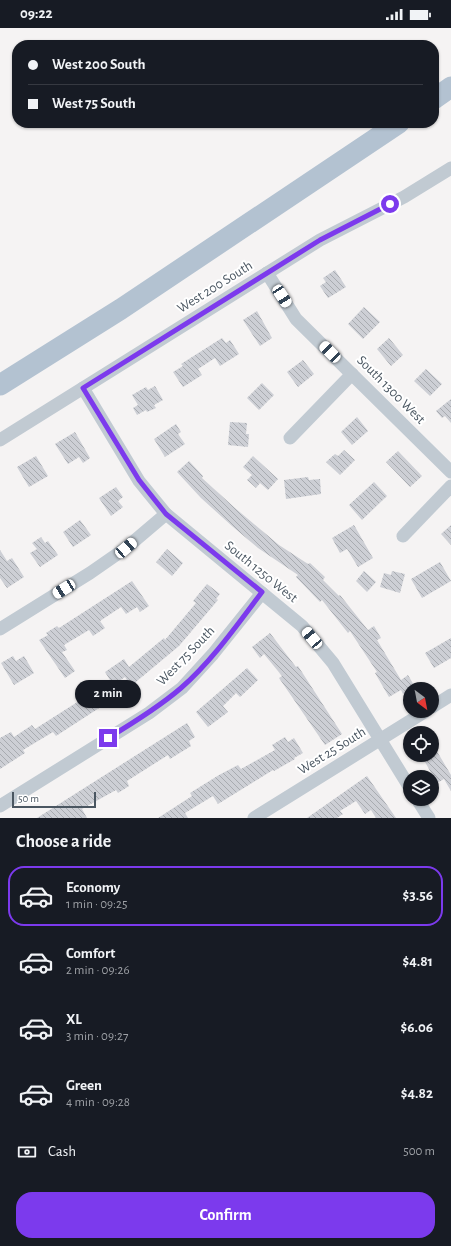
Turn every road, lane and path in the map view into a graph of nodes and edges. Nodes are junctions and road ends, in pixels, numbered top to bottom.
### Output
1 (451, 88) edge
2 (439, 96) edge
3 (392, 128) edge
4 (451, 168) edge
5 (267, 273) junction
6 (352, 374) junction
7 (0, 385) edge
8 (83, 388) junction
9 (290, 438) dead end
10 (0, 440) edge
11 (451, 472) edge
12 (451, 486) edge
13 (166, 514) junction
14 (403, 536) dead end
15 (262, 592) junction
16 (0, 629) edge
17 (451, 695) edge
18 (439, 703) edge
19 (415, 718) edge
20 (380, 740) junction
21 (403, 777) edge
22 (0, 806) edge
23 (421, 806) edge
24 (260, 817) edge
25 (429, 818) edge

1 - 2 main road
3 - 7 main road
4 - 5 street, West 200 South
5 - 6 street, South 1300 West
5 - 8 street, West 200 South
6 - 9 street
6 - 11 street, South 1300 West
8 - 10 street, West 200 South
8 - 13 street, South 1250 West
12 - 14 street
13 - 15 street, South 1250 West
13 - 16 street
15 - 20 street, South 1250 West
15 - 22 street, West 75 South
17 - 18 street
19 - 20 street, West 25 South
20 - 21 street, South 1250 West
20 - 24 street, West 25 South
23 - 25 street

